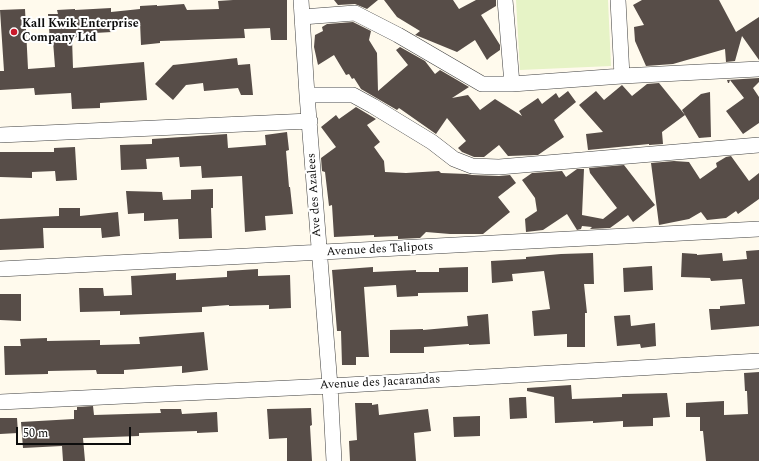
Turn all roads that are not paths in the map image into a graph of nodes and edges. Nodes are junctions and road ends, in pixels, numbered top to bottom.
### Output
1 (301, 0) edge
2 (505, 0) edge
3 (618, 0) edge
4 (302, 17) junction
5 (759, 69) edge
6 (622, 76) junction
7 (512, 84) junction
8 (307, 95) junction
9 (310, 121) junction
10 (0, 135) edge
11 (759, 146) edge
12 (759, 229) edge
13 (319, 253) junction
14 (0, 269) edge
15 (759, 361) edge
16 (330, 386) junction
17 (0, 402) edge
18 (334, 461) edge

1 - 4 street, Ave des Azalees
2 - 7 street
3 - 6 street
4 - 7 street
4 - 8 street, Ave des Azalees
5 - 6 street
6 - 7 street
8 - 9 street, Ave des Azalees
8 - 11 street
9 - 10 street
9 - 13 street, Ave des Azalees
12 - 13 street, Avenue des Talipots
13 - 14 street, Avenue des Talipots
13 - 16 street, Ave des Azalees
15 - 16 street, Avenue des Jacarandas
16 - 17 street, Avenue des Jacarandas
16 - 18 street, Ave des Azalees

